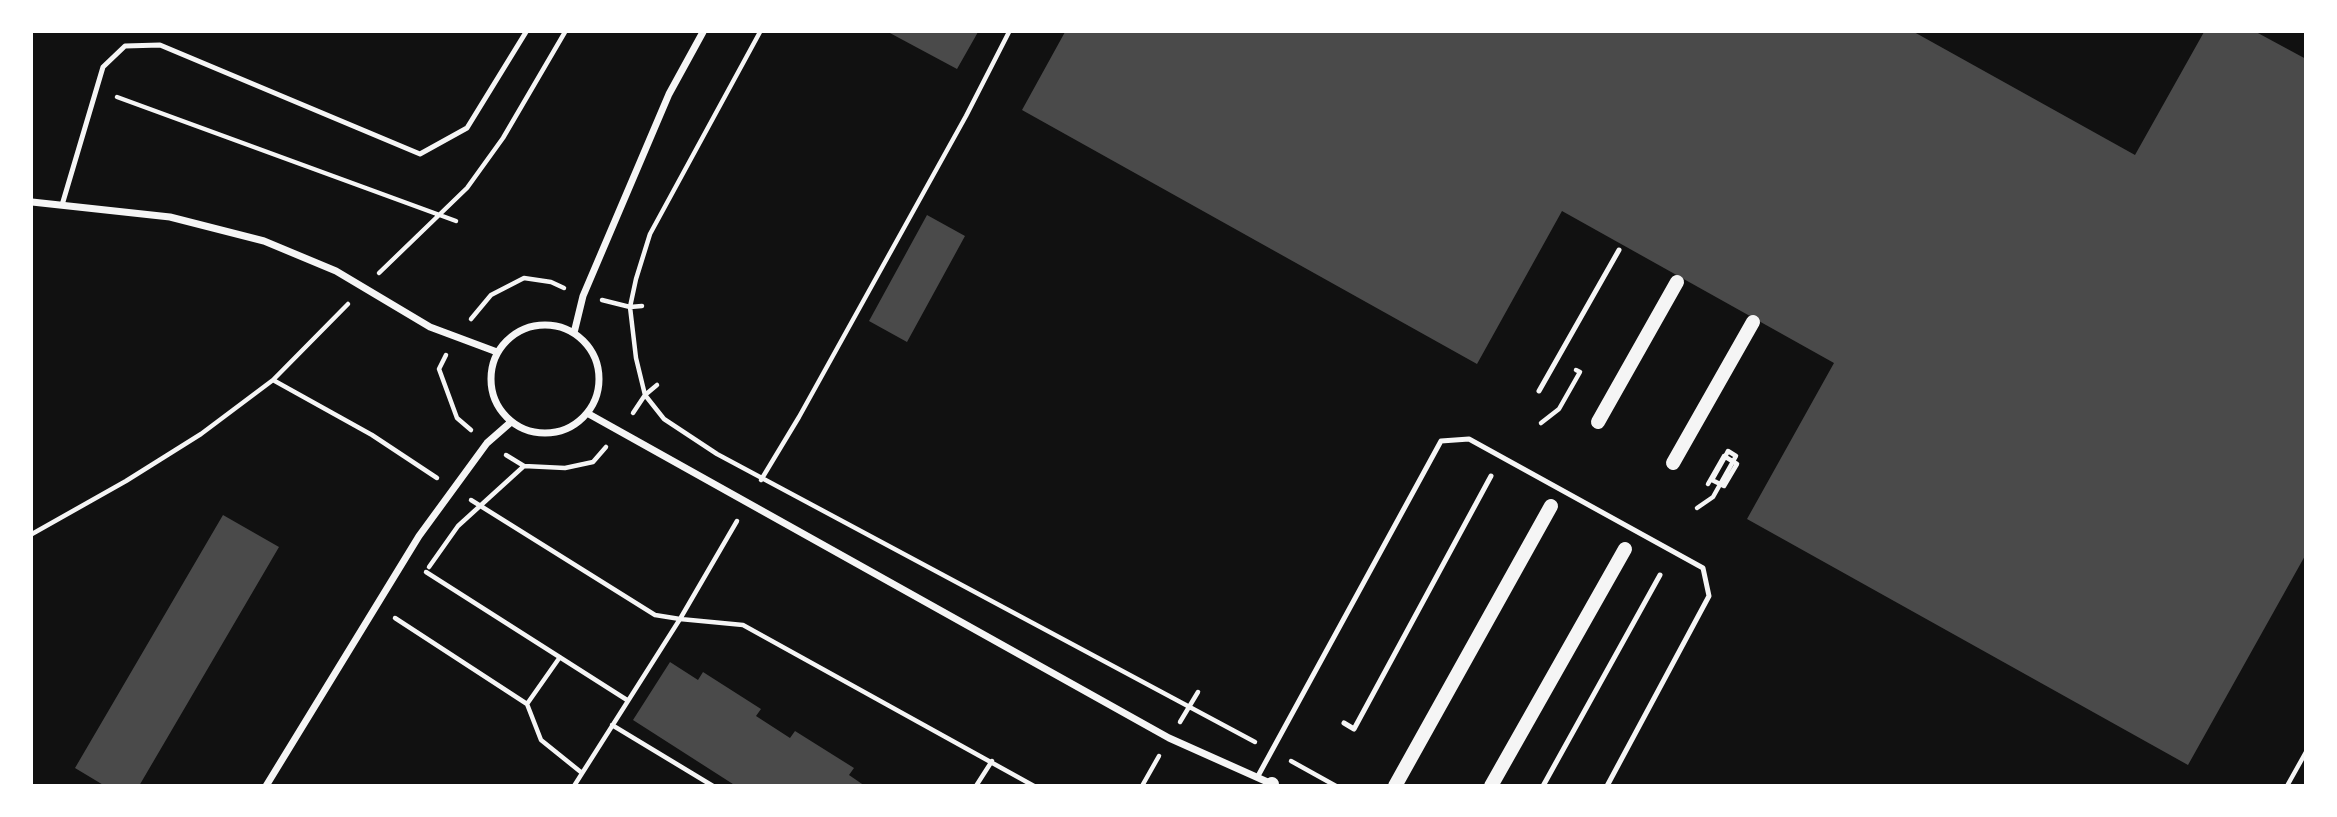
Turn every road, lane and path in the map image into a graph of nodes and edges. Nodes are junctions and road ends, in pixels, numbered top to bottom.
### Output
1 (526, 32) edge
2 (565, 32) edge
3 (703, 32) edge
4 (760, 32) edge
5 (1009, 32) edge
6 (96, 90) junction
7 (32, 202) edge
8 (62, 205) junction
9 (439, 215) junction
10 (456, 221) dead end
11 (409, 245) dead end
12 (1619, 250) dead end
13 (1676, 282) dead end
14 (583, 296) junction
15 (642, 306) dead end
16 (630, 307) junction
17 (1753, 322) dead end
18 (574, 333) junction
19 (456, 337) junction
20 (306, 344) dead end
21 (497, 352) junction
22 (273, 380) junction
23 (657, 385) dead end
24 (1539, 391) dead end
25 (645, 394) junction
26 (587, 414) junction
27 (799, 417) dead end
28 (511, 422) junction
29 (1598, 422) dead end
30 (620, 432) junction
31 (372, 435) dead end
32 (487, 443) junction
33 (1673, 463) dead end
34 (1491, 475) dead end
35 (1708, 484) dead end
36 (1551, 506) dead end
37 (1697, 508) dead end
38 (32, 534) edge
39 (1625, 549) dead end
40 (551, 552) dead end
41 (426, 572) dead end
42 (1660, 575) dead end
43 (703, 579) dead end
44 (394, 618) dead end
45 (680, 618) junction
46 (560, 657) junction
47 (627, 700) junction
48 (527, 704) junction
49 (1344, 723) dead end
50 (612, 725) junction
51 (1272, 750) junction
52 (2305, 752) edge
53 (992, 761) junction
54 (582, 773) junction
55 (1258, 776) junction
56 (1271, 785) edge
57 (266, 786) edge
58 (574, 786) edge
59 (713, 786) edge
60 (976, 786) edge
61 (1034, 786) edge
62 (1336, 786) edge
63 (1395, 786) edge
64 (1491, 786) edge
65 (1543, 786) edge
66 (1607, 786) edge
67 (2287, 786) edge

1 - 6 lane
2 - 9 path
3 - 14 street
4 - 16 path
5 - 27 path
6 - 8 lane
6 - 9 path
7 - 8 street
8 - 19 street
9 - 10 path
9 - 11 path
12 - 24 lane
13 - 29 main road
14 - 16 path
14 - 18 street
14 - 19 path
15 - 16 path
16 - 25 path
17 - 33 main road
18 - 21 street
18 - 26 street
19 - 21 street
19 - 32 path
20 - 22 path
21 - 28 street
22 - 31 path
22 - 38 path
23 - 25 path
25 - 30 path
25 - 51 path
26 - 28 street
26 - 30 street
28 - 32 street
30 - 32 path
30 - 55 street
32 - 57 street
34 - 49 lane
35 - 37 path
36 - 63 main road
39 - 64 main road
40 - 45 path
41 - 46 path
42 - 65 lane
43 - 45 path
44 - 48 path
45 - 47 path
45 - 53 path
46 - 47 path
46 - 48 path
47 - 50 path
48 - 54 path
50 - 54 path
50 - 59 path
51 - 55 lane
51 - 62 path
51 - 66 lane
52 - 67 path
53 - 60 path
53 - 61 path
54 - 58 path
55 - 56 street

